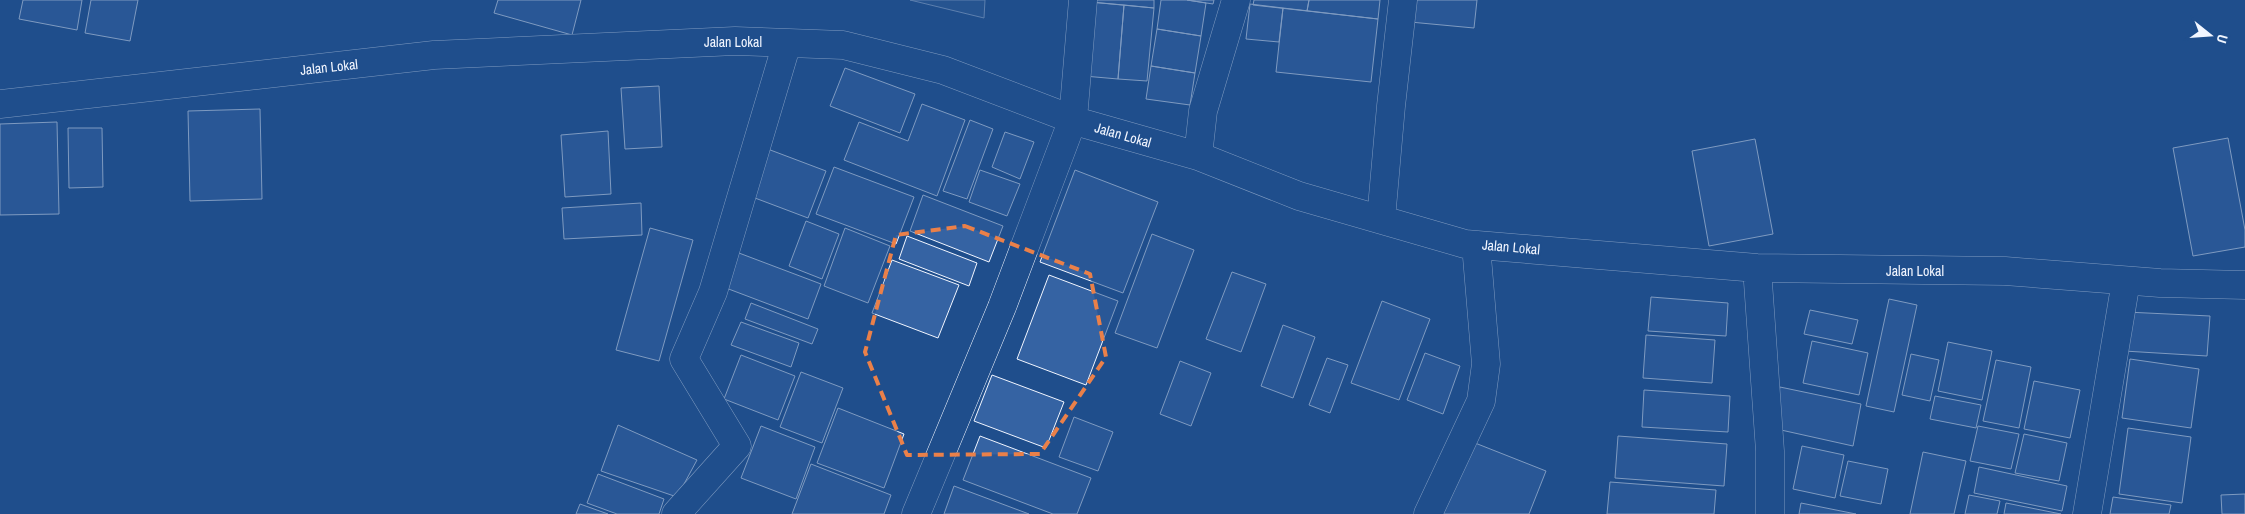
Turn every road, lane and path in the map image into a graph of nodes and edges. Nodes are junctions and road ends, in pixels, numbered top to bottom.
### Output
1 (1083, 0) edge
2 (1236, 0) edge
3 (1403, 0) edge
4 (787, 43) junction
5 (0, 104) edge
6 (1072, 119) junction
7 (1198, 156) junction
8 (1381, 219) junction
9 (1476, 244) junction
10 (1756, 268) junction
11 (2126, 281) junction
12 (2245, 285) edge
13 (676, 514) edge
14 (916, 514) edge
15 (1428, 514) edge
16 (1770, 514) edge
17 (2087, 514) edge

1 - 6 street
2 - 7 street
3 - 8 street
4 - 5 street, Jalan Lokal
4 - 6 street, Jalan Lokal
4 - 13 street
6 - 7 street, Jalan Lokal
6 - 14 street
7 - 8 street, Jalan Lokal
8 - 9 street, Jalan Lokal
9 - 10 street, Jalan Lokal
9 - 15 street
10 - 11 street, Jalan Lokal
10 - 16 street
11 - 12 street, Jalan Lokal
11 - 17 street

